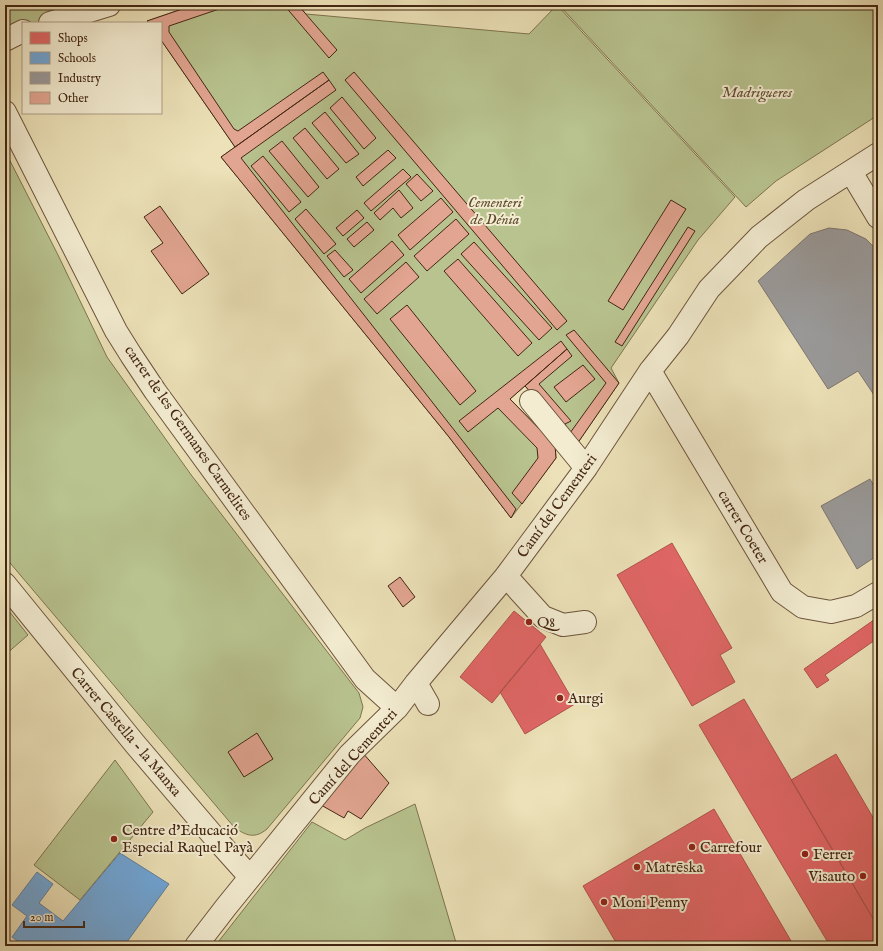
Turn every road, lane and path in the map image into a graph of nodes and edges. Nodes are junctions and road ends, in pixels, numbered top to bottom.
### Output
1 (109, 5) edge
2 (53, 22) edge
3 (22, 32) edge
4 (5, 40) edge
5 (5, 112) edge
6 (878, 154) edge
7 (851, 172) junction
8 (878, 217) edge
9 (650, 371) junction
10 (531, 402) dead end
11 (586, 468) junction
12 (506, 576) junction
13 (5, 584) edge
14 (878, 594) edge
15 (585, 622) dead end
16 (416, 683) junction
17 (428, 704) dead end
18 (396, 708) junction
19 (250, 877) junction
20 (196, 946) edge

1 - 2 street
3 - 4 street
5 - 18 street, carrer de les Germanes Carmelites
6 - 7 street, Camí del Cementeri
7 - 8 street
7 - 9 street, Camí del Cementeri
9 - 11 street, Camí del Cementeri
9 - 14 street, carrer Coeter
10 - 11 street
11 - 12 street, Camí del Cementeri
12 - 15 street
12 - 16 street, Camí del Cementeri
13 - 19 street, Carrer Castella - la Manxa
16 - 17 street
16 - 18 street, Camí del Cementeri
18 - 19 street, Camí del Cementeri
19 - 20 street, Camí del Cementeri

